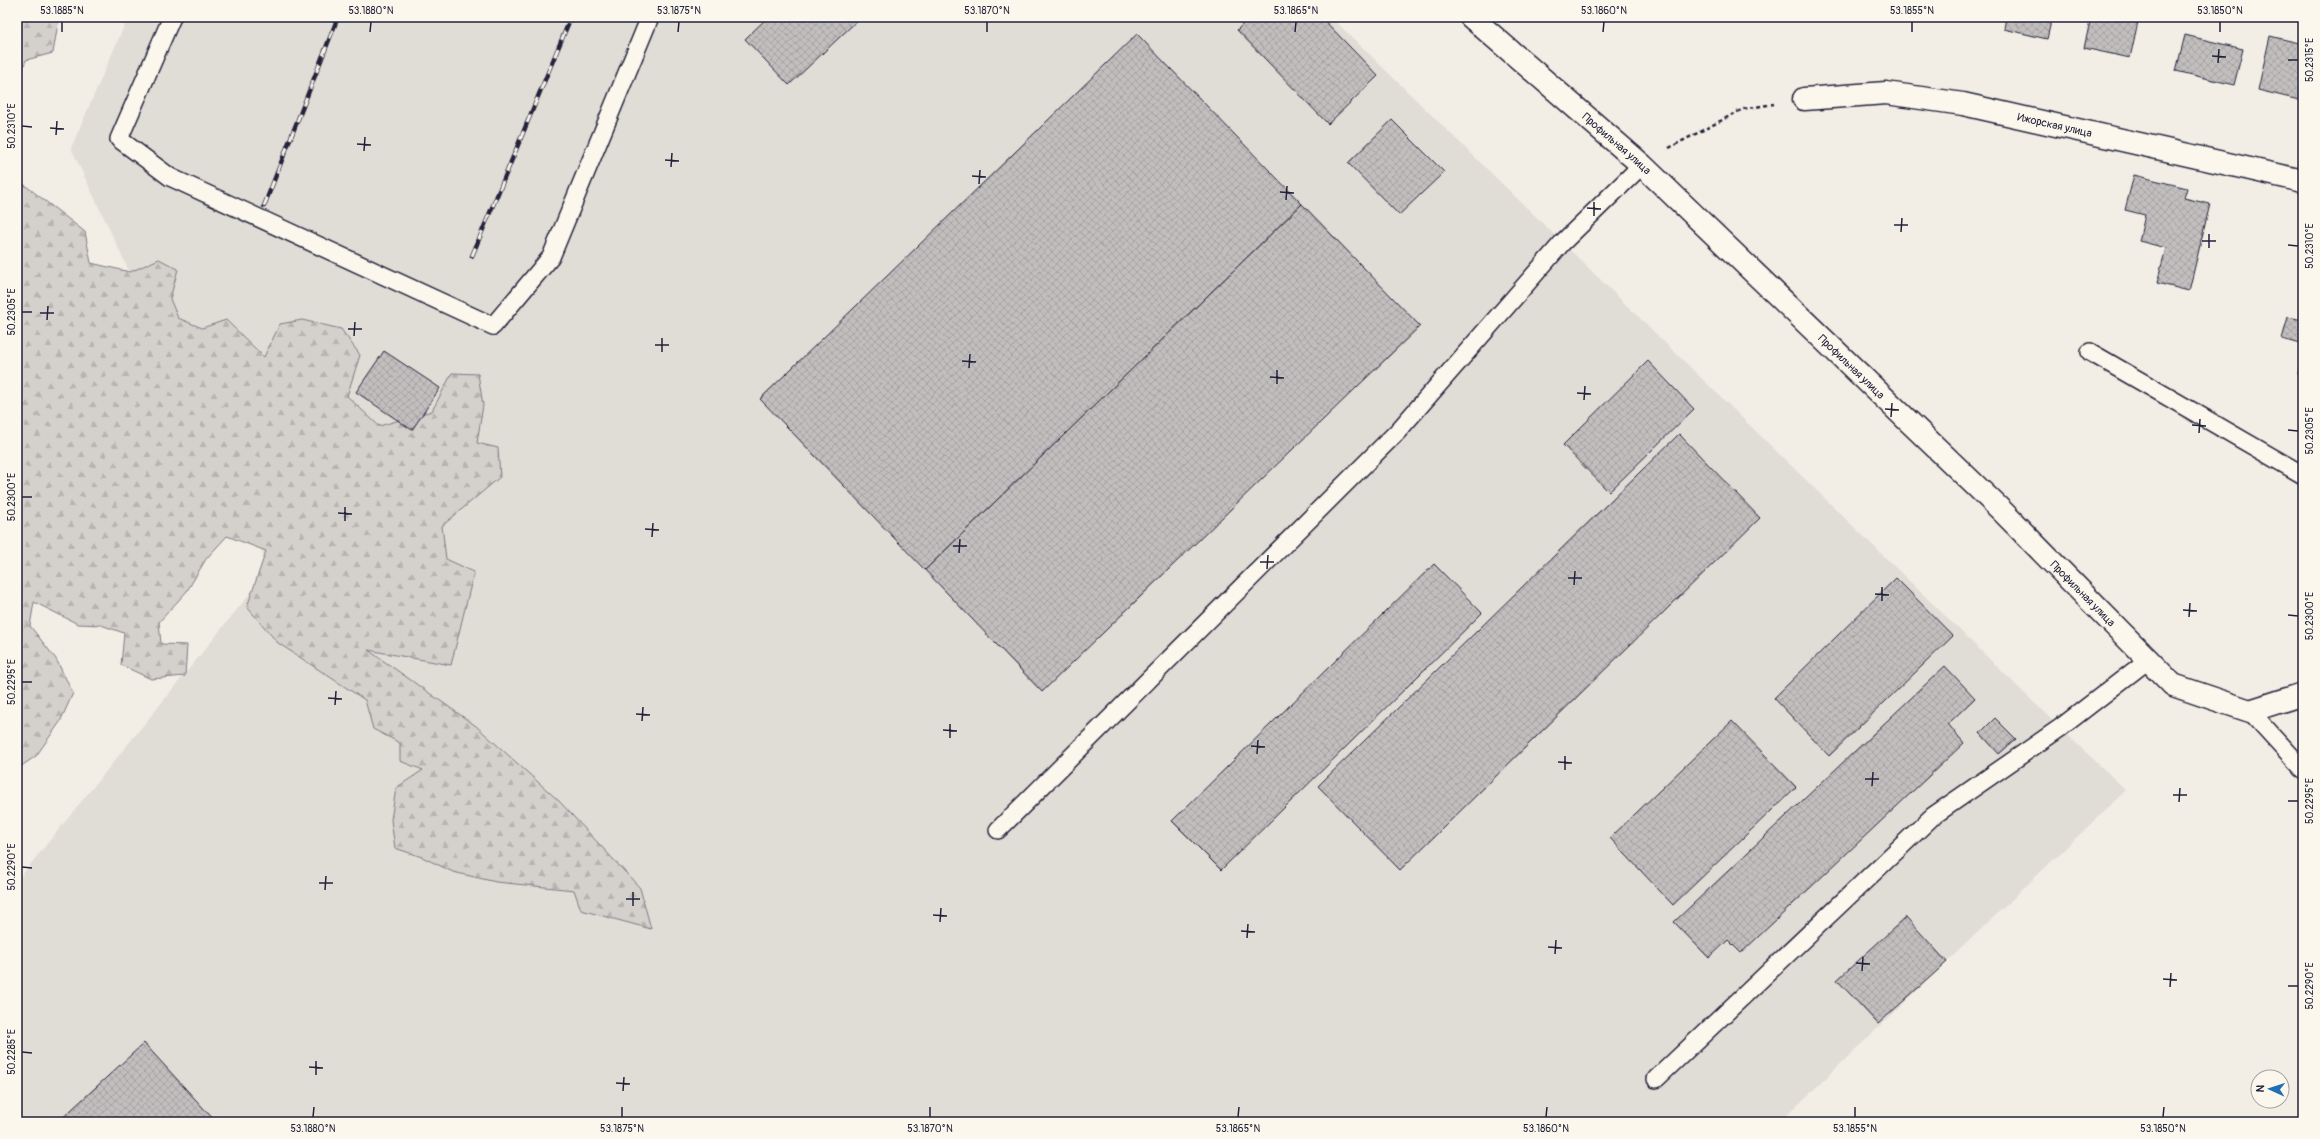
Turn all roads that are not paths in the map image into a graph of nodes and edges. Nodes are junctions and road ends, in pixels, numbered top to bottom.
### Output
1 (172, 17) edge
2 (650, 17) edge
3 (1471, 17) edge
4 (1804, 99) road end
5 (1642, 165) junction
6 (2303, 181) edge
7 (2090, 352) dead end
8 (2303, 475) edge
9 (2148, 660) junction
10 (2303, 694) edge
11 (2250, 711) junction
12 (2303, 768) edge
13 (998, 830) dead end
14 (1656, 1079) dead end

1 - 2 lane
3 - 5 street, Профильная улица
4 - 6 street, Ижорская улица
5 - 9 street, Профильная улица
5 - 13 lane
7 - 8 lane
9 - 11 street, Профильная улица
9 - 14 lane
10 - 11 street
11 - 12 lane

